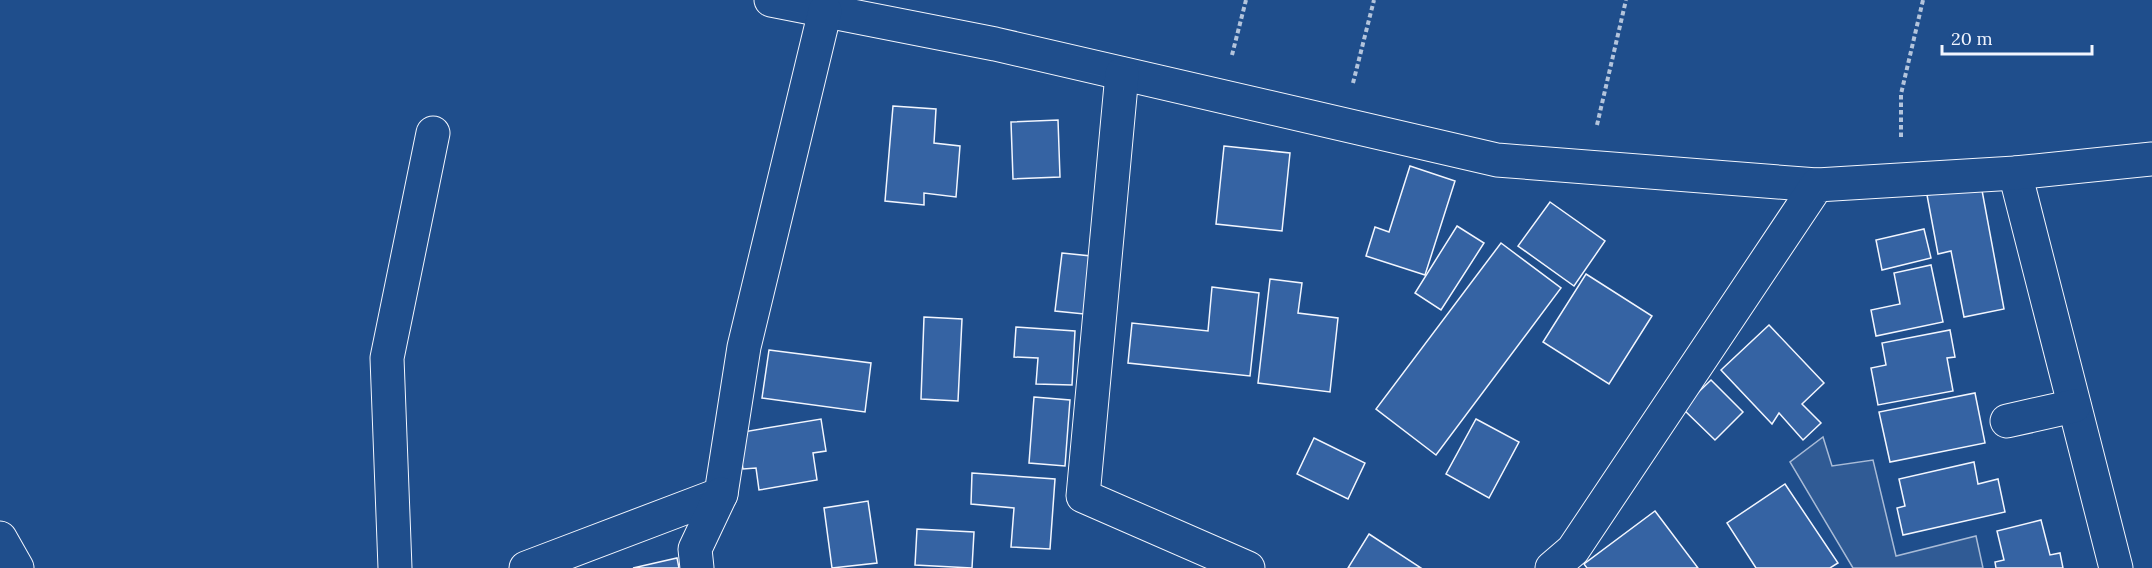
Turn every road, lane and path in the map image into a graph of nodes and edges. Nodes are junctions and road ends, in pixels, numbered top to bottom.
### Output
1 (771, 0) edge
2 (1246, 0) edge
3 (1374, 0) edge
4 (1626, 0) edge
5 (1923, 0) edge
6 (825, 11) junction
7 (1122, 74) junction
8 (1222, 97) junction
9 (1343, 125) junction
10 (433, 133) dead end
11 (2152, 159) edge
12 (1587, 167) junction
13 (2015, 173) junction
14 (1902, 180) junction
15 (1817, 185) junction
16 (2074, 406) junction
17 (2007, 421) dead end
18 (721, 494) junction
19 (0, 538) edge
20 (17, 568) edge
21 (395, 568) edge
22 (526, 568) edge
23 (697, 568) edge
24 (1248, 568) edge
25 (1552, 568) edge
26 (2116, 568) edge

1 - 6 street
2 - 8 path
3 - 9 path
4 - 12 path
5 - 14 path
6 - 7 street
6 - 18 street
7 - 8 street
7 - 24 street
8 - 9 street
9 - 12 street
10 - 21 street
11 - 13 street
12 - 15 street
13 - 14 street
13 - 16 street
14 - 15 street
15 - 25 street
16 - 17 street
16 - 26 street
18 - 22 street
18 - 23 street
19 - 20 street

